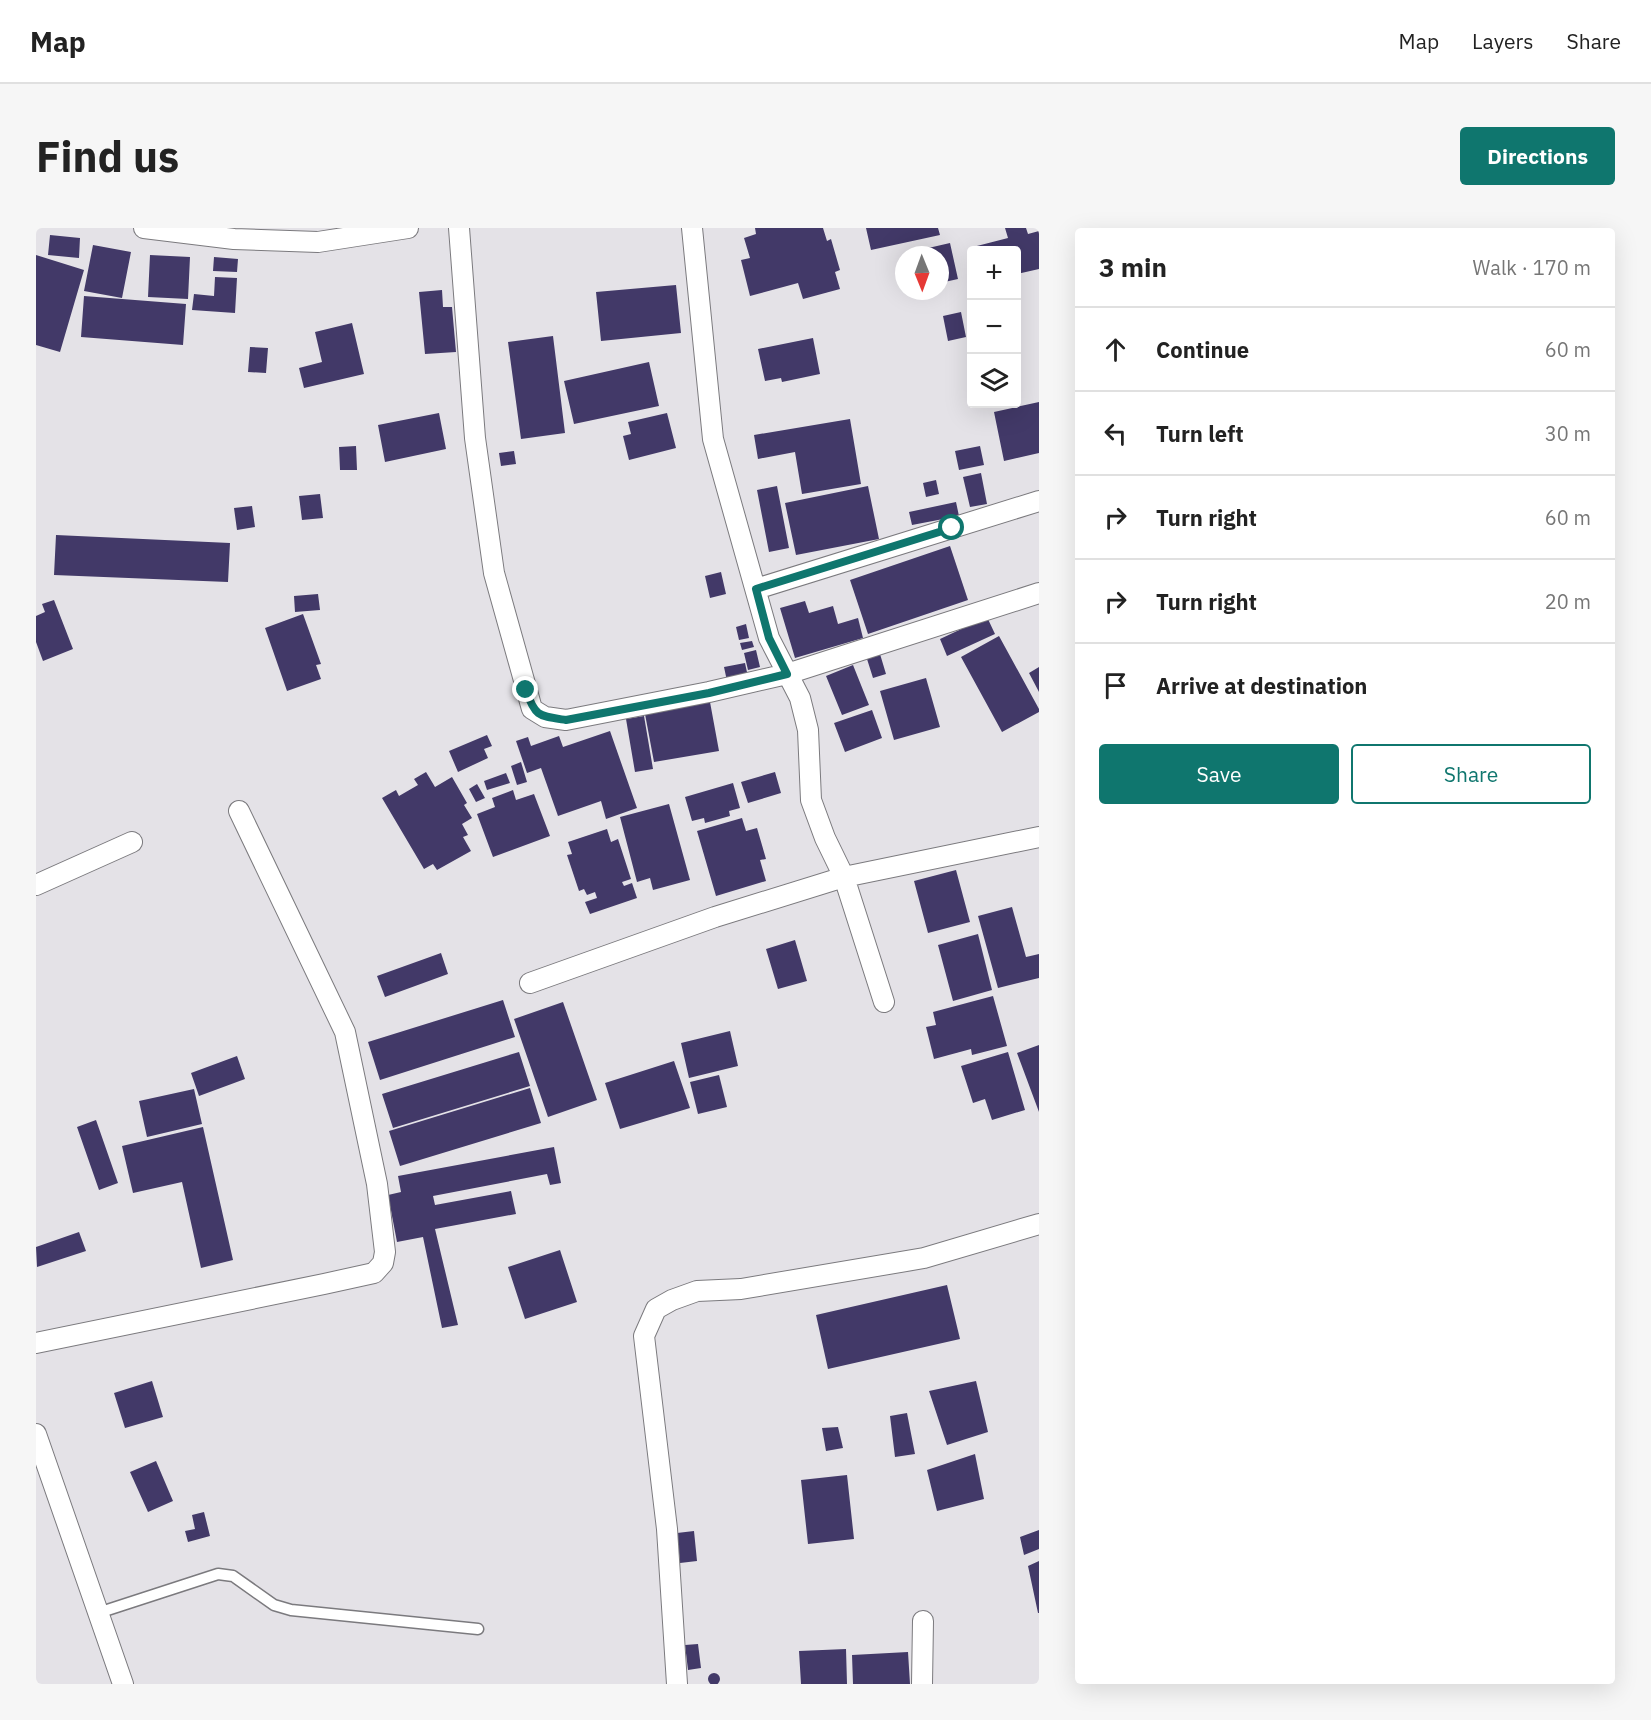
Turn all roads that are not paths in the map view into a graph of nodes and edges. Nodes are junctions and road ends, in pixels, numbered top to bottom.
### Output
1 (144, 228) edge
2 (408, 228) edge
3 (459, 228) edge
4 (692, 228) edge
5 (1039, 501) edge
6 (756, 589) junction
7 (1039, 593) edge
8 (787, 674) junction
9 (239, 811) dead end
10 (1039, 837) edge
11 (132, 842) dead end
12 (844, 877) junction
13 (36, 885) edge
14 (530, 983) dead end
15 (884, 1002) dead end
16 (1039, 1224) edge
17 (36, 1343) edge
18 (36, 1434) edge
19 (98, 1613) junction
20 (923, 1621) dead end
21 (478, 1629) dead end
22 (123, 1684) edge
23 (677, 1684) edge
24 (922, 1684) edge

1 - 2 street
3 - 8 street
4 - 6 street
5 - 6 street
6 - 8 street
7 - 8 street
8 - 12 street
9 - 17 street
10 - 12 street
11 - 13 street
12 - 14 street
12 - 15 street
16 - 23 street
18 - 19 street
19 - 21 lane
19 - 22 street
20 - 24 street

